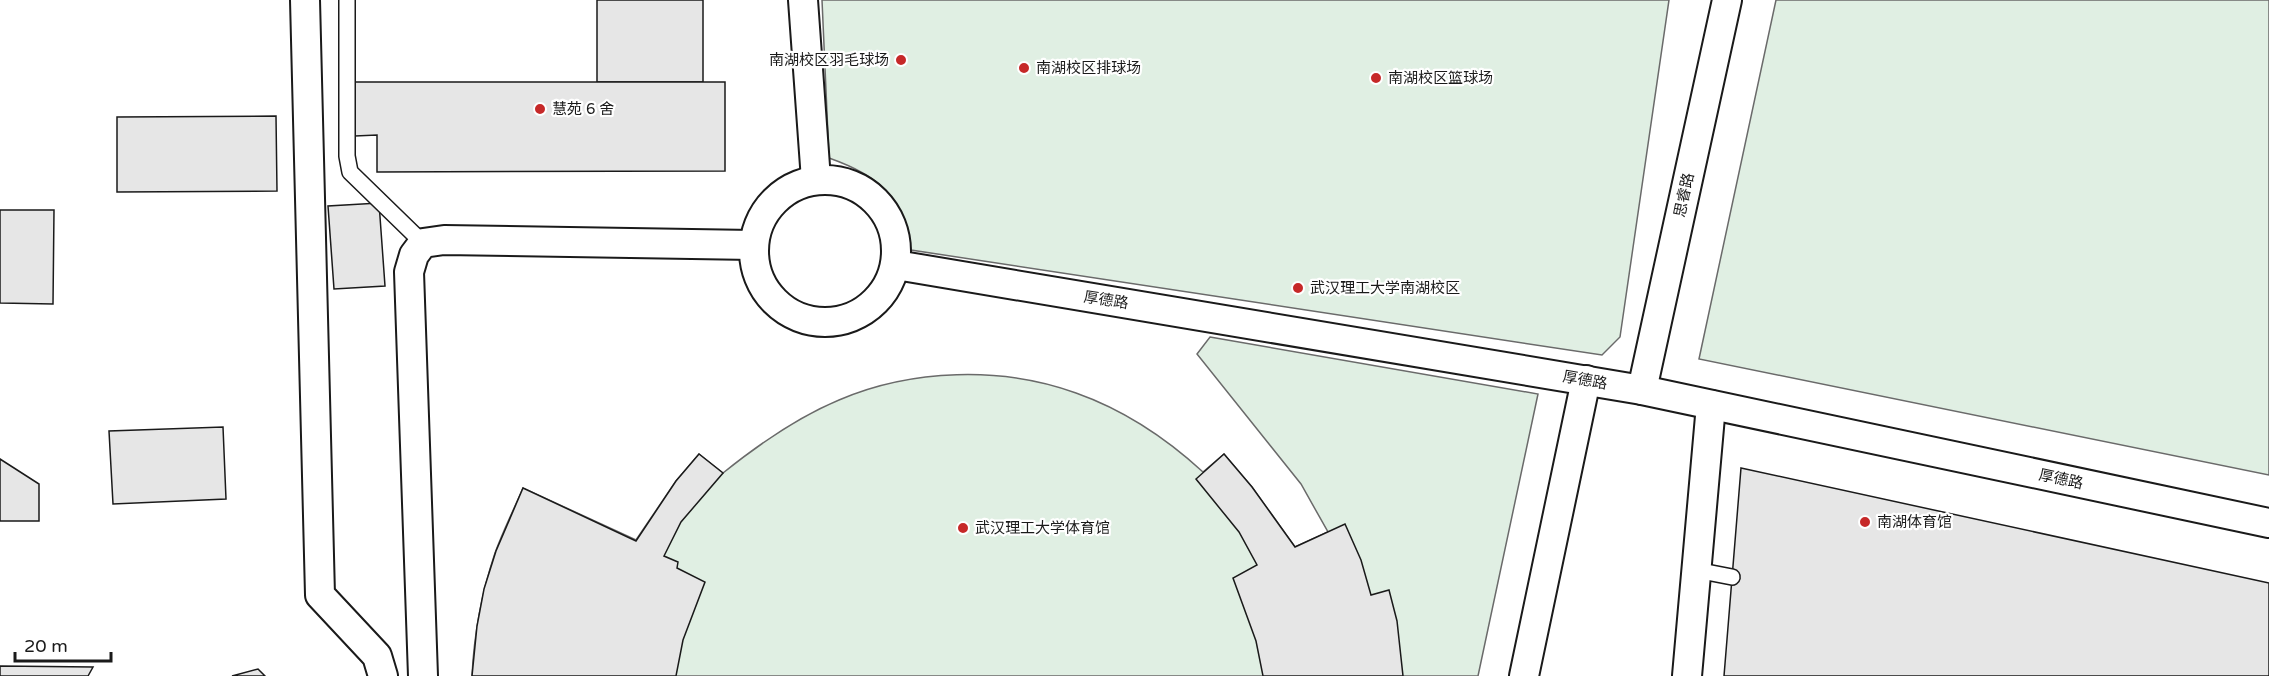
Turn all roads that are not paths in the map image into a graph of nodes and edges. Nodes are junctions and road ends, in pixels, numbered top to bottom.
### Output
1 (305, 0) edge
2 (347, 0) edge
3 (803, 0) edge
4 (1727, 0) edge
5 (816, 180) junction
6 (423, 243) junction
7 (753, 246) junction
8 (896, 265) junction
9 (1586, 380) junction
10 (1642, 390) junction
11 (1710, 405) junction
12 (2269, 523) edge
13 (1696, 570) junction
14 (1732, 577) dead end
15 (383, 676) edge
16 (423, 676) edge
17 (1524, 676) edge
18 (1687, 676) edge

1 - 15 street
2 - 6 lane
3 - 5 street
4 - 10 street, 思睿路
5 - 7 street
5 - 8 street
6 - 7 street
6 - 16 street
7 - 8 street
8 - 9 street, 厚德路
9 - 10 street, 厚德路
9 - 17 street
10 - 11 street, 厚德路
11 - 12 street, 厚德路
11 - 13 street
13 - 14 lane
13 - 18 street

